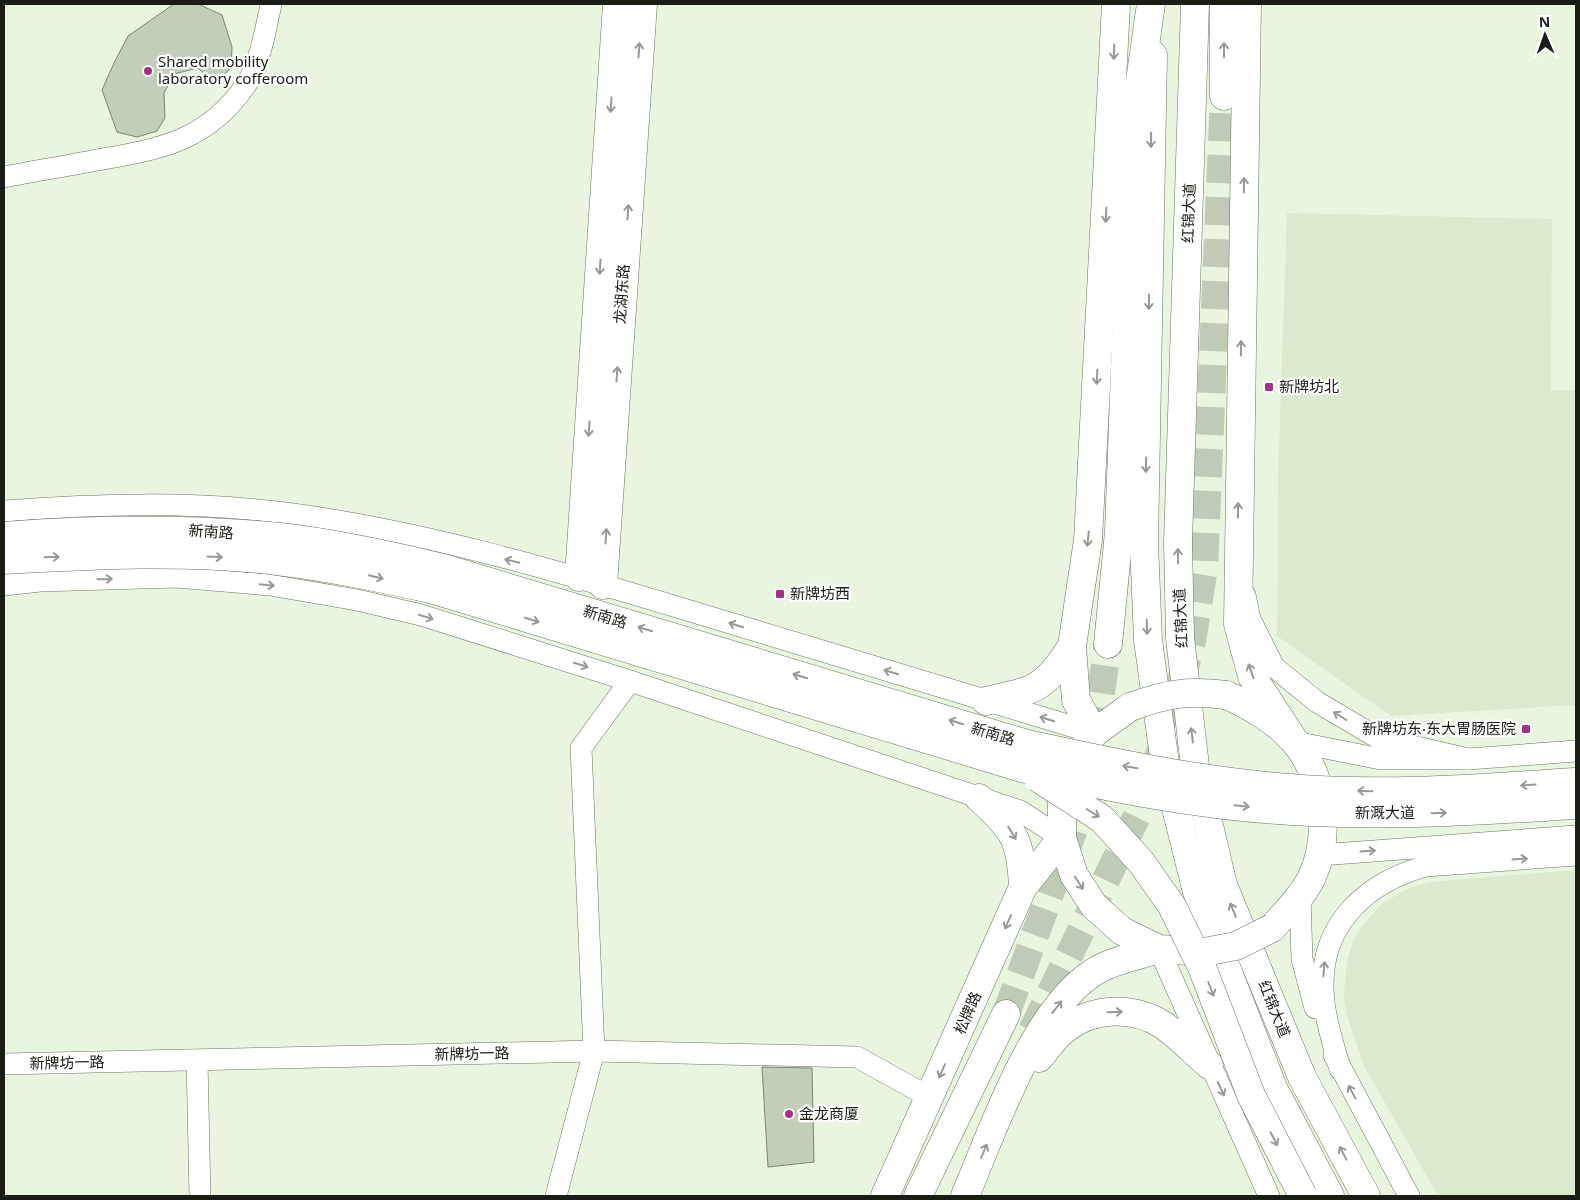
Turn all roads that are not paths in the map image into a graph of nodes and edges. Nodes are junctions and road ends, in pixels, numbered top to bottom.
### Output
1 (271, 4) edge
2 (617, 4) edge
3 (642, 4) edge
4 (1116, 4) edge
5 (1152, 4) edge
6 (1195, 4) edge
7 (1224, 4) edge
8 (1247, 4) edge
9 (1224, 96) tunnel mouth
10 (4, 177) edge
11 (4, 511) edge
12 (4, 536) edge
13 (1238, 558) junction
14 (4, 560) edge
15 (591, 581) junction
16 (4, 585) edge
17 (1108, 644) tunnel mouth
18 (1072, 646) junction
19 (630, 680) junction
20 (986, 701) junction
21 (1094, 733) junction
22 (1295, 742) junction
23 (1576, 750) edge
24 (1468, 759) junction
25 (1022, 768) junction
26 (1576, 782) edge
27 (1194, 789) junction
28 (980, 798) junction
29 (1576, 805) edge
30 (1576, 836) edge
31 (1062, 838) junction
32 (1392, 849) junction
33 (1320, 854) junction
34 (1576, 855) edge
35 (1482, 862) junction
36 (1023, 887) junction
37 (1300, 897) junction
38 (1159, 949) junction
39 (1006, 1014) tunnel mouth
40 (594, 1051) junction
41 (197, 1061) junction
42 (4, 1064) edge
43 (1209, 1065) junction
44 (1340, 1069) junction
45 (1010, 1090) junction
46 (931, 1098) junction
47 (200, 1196) edge
48 (556, 1196) edge
49 (885, 1196) edge
50 (918, 1196) edge
51 (965, 1196) edge
52 (1270, 1196) edge
53 (1303, 1196) edge
54 (1330, 1196) edge
55 (1366, 1196) edge
56 (1409, 1196) edge

1 - 10 street
2 -> 15 main road, 龙湖东路
15 -> 3 main road, 龙湖东路
4 -> 18 main road
5 - 17 main road, 红锦大道
5 -> 54 main road, 红锦大道
55 -> 6 main road, 红锦大道
9 -> 7 main road
13 -> 8 main road
15 -> 11 street, 新南路
27 -> 12 main road, 新南路, bridge
22 -> 13 main road
24 -> 13 street
14 -> 25 main road, 新南路, bridge
20 -> 15 street, 新南路
16 -> 19 street
18 - 20 main road
18 - 21 main road
19 - 28 street
19 - 40 street
21 -> 20 street, 新南路
21 - 22 main road, bridge
21 - 31 main road
22 - 24 street
22 - 33 main road
23 - 24 street
25 - 27 main road, 新南路, bridge
25 -> 53 main road, bridge
26 -> 27 main road, 新溉大道, bridge
27 -> 29 main road, 新溉大道, bridge
28 - 31 street
28 -> 36 main road
30 - 32 street
31 - 36 main road, 松牌路
31 -> 38 main road
33 -> 32 street
32 - 35 street
33 - 37 main road
35 -> 34 street
44 -> 35 street
36 -> 46 main road, 松牌路
37 - 38 main road, bridge
37 - 44 street
38 - 43 street
45 -> 38 main road
39 - 50 main road
40 - 41 street, 新牌坊一路
40 - 46 street, 新牌坊一路
40 - 48 street
41 - 42 street, 新牌坊一路
41 - 47 street
45 -> 43 main road
43 -> 52 street
56 -> 44 street
51 -> 45 main road
46 - 49 main road, 松牌路

